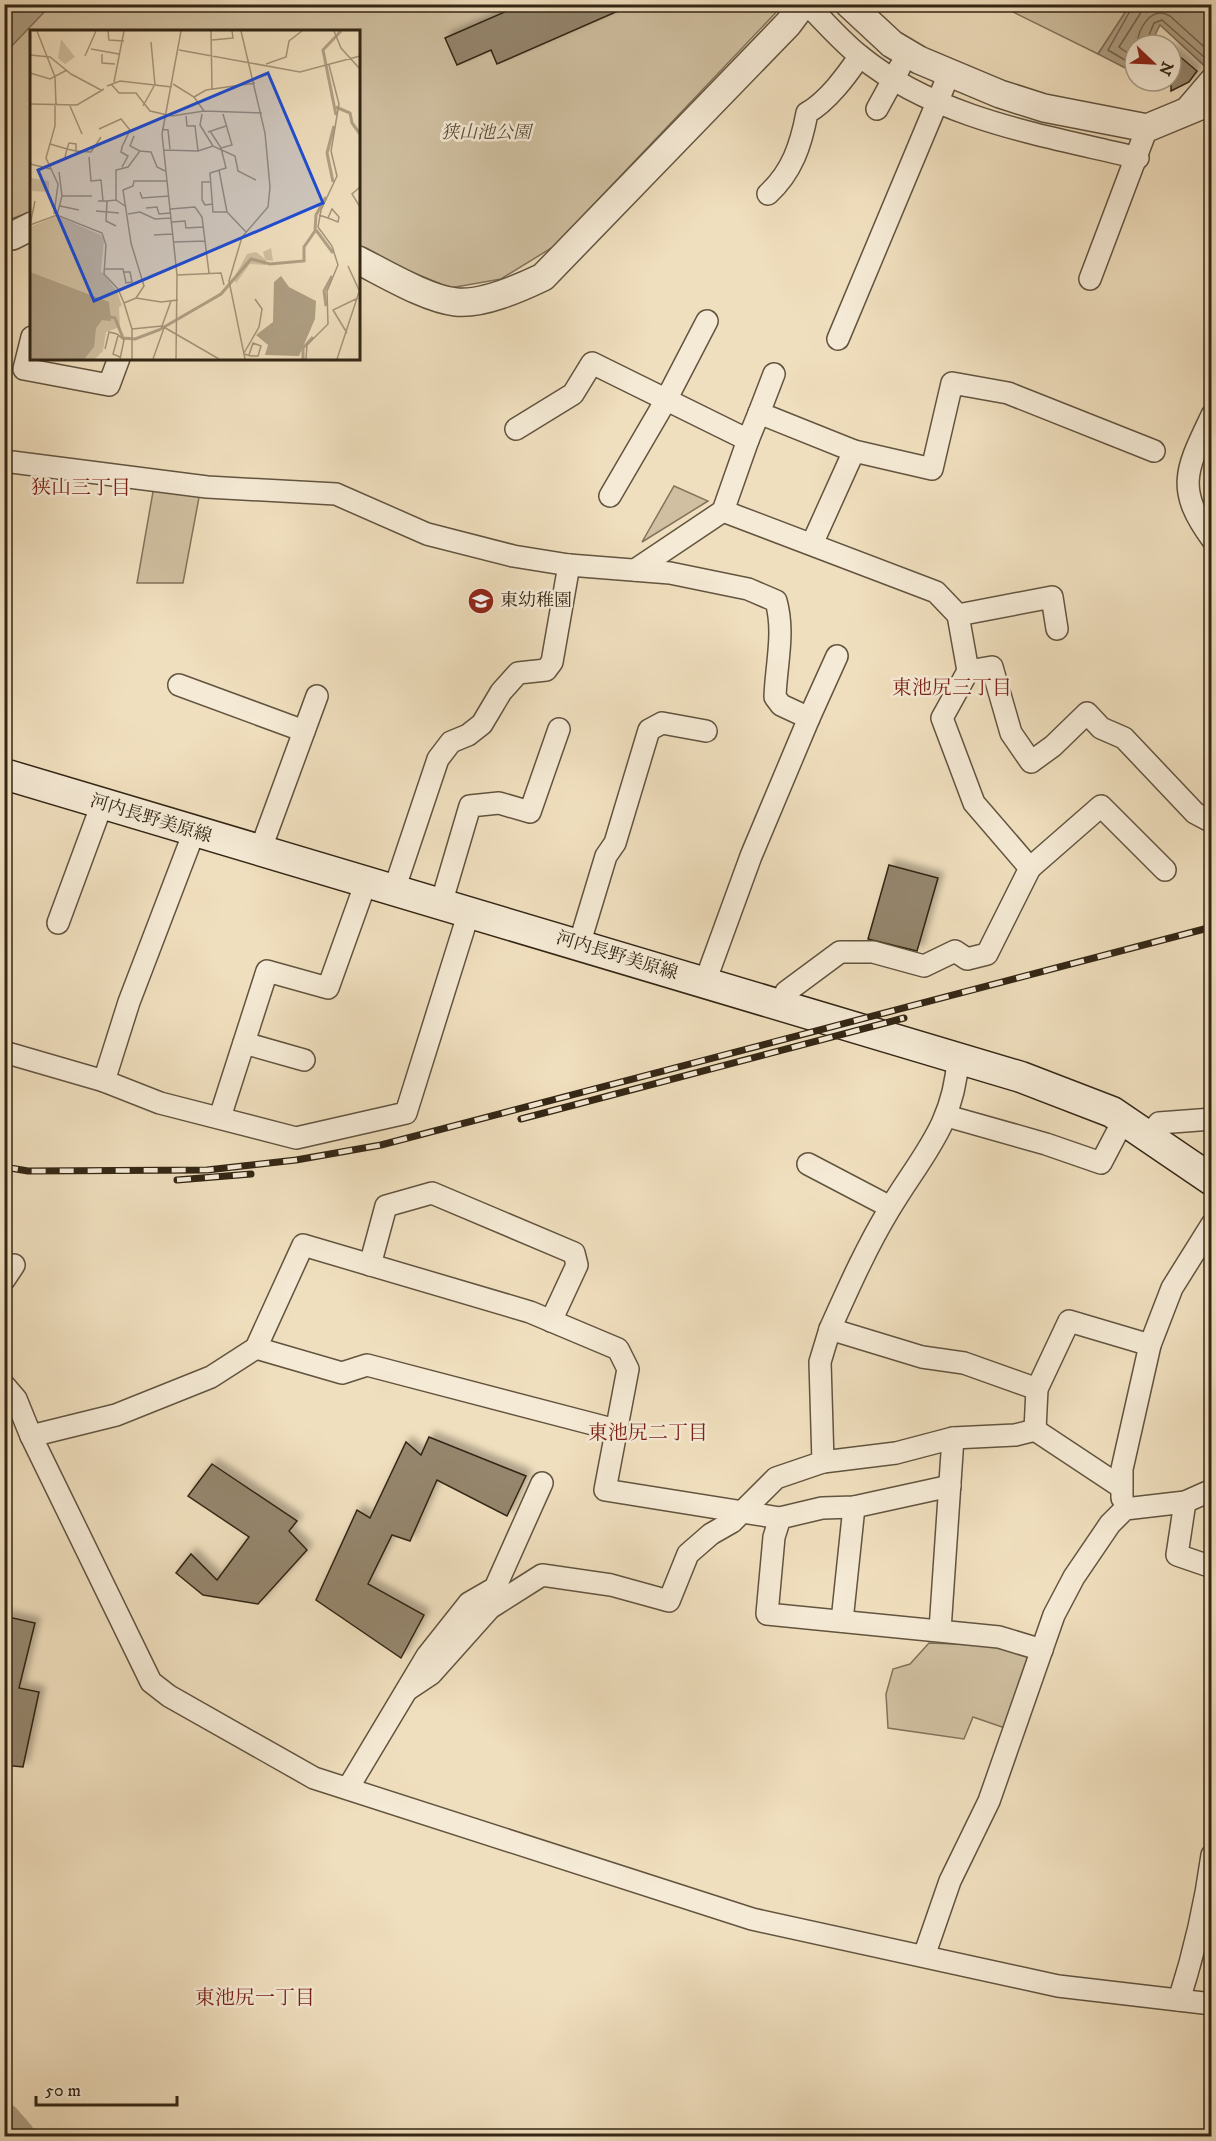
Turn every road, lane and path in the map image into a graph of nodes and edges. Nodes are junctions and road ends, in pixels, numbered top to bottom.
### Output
1 (805, 4) edge
2 (849, 4) edge
3 (907, 53) junction
4 (860, 56) junction
5 (949, 74) junction
6 (1212, 78) edge
7 (894, 79) junction
8 (1212, 101) edge
9 (938, 102) junction
10 (877, 109) dead end
11 (1181, 114) junction
12 (1147, 128) junction
13 (1138, 158) junction
14 (768, 194) dead end
15 (30, 227) edge
16 (4, 236) edge
17 (360, 261) edge
18 (1090, 279) dead end
19 (707, 321) dead end
20 (838, 339) dead end
21 (30, 345) edge
22 (118, 360) edge
23 (774, 374) dead end
24 (666, 400) junction
25 (759, 413) junction
26 (1212, 415) edge
27 (516, 429) dead end
28 (748, 440) junction
29 (854, 451) junction
30 (1154, 451) dead end
31 (4, 461) edge
32 (610, 496) dead end
33 (723, 511) junction
34 (1212, 539) edge
35 (812, 544) junction
36 (569, 565) junction
37 (636, 570) junction
38 (958, 615) junction
39 (1057, 629) dead end
40 (837, 656) dead end
41 (968, 672) junction
42 (178, 685) dead end
43 (317, 696) dead end
44 (809, 718) junction
45 (559, 729) dead end
46 (304, 730) junction
47 (706, 731) dead end
48 (4, 774) edge
49 (102, 804) junction
50 (1212, 822) edge
51 (194, 832) junction
52 (260, 851) junction
53 (1030, 868) junction
54 (1165, 870) dead end
55 (366, 882) junction
56 (394, 890) junction
57 (455, 908) junction
58 (58, 923) dead end
59 (579, 945) junction
60 (705, 982) junction
61 (781, 1005) junction
62 (244, 1043) junction
63 (4, 1052) edge
64 (958, 1058) junction
65 (304, 1060) dead end
66 (104, 1081) junction
67 (947, 1116) junction
68 (220, 1117) junction
69 (1124, 1119) junction
70 (1212, 1119) edge
71 (1149, 1135) junction
72 (808, 1164) dead end
73 (1212, 1180) edge
74 (890, 1208) junction
75 (1212, 1224) edge
76 (370, 1265) junction
77 (551, 1321) junction
78 (830, 1329) junction
79 (1150, 1345) junction
80 (256, 1348) junction
81 (4, 1385) edge
82 (1037, 1389) junction
83 (616, 1430) junction
84 (1035, 1430) junction
85 (31, 1436) junction
86 (953, 1438) junction
87 (823, 1462) junction
88 (542, 1483) dead end
89 (950, 1486) junction
90 (1121, 1487) junction
91 (1212, 1490) edge
92 (1185, 1502) junction
93 (854, 1507) junction
94 (1125, 1509) junction
95 (741, 1512) junction
96 (780, 1518) junction
97 (1212, 1567) edge
98 (842, 1621) junction
99 (940, 1630) junction
100 (1042, 1650) junction
101 (407, 1690) junction
102 (348, 1788) junction
103 (1212, 1855) edge
104 (924, 1956) junction
105 (1179, 2000) junction
106 (1212, 2004) edge

1 - 4 street
1 - 17 street
2 - 3 street
3 - 5 street
3 - 7 street
4 - 7 street
4 - 14 street
5 - 9 street
5 - 12 street
6 - 11 street
7 - 9 street
7 - 10 street
8 - 11 street
9 - 13 street
9 - 20 street
11 - 12 street
12 - 13 street
13 - 18 street
15 - 16 street
19 - 24 street
21 - 22 street
23 - 25 street
24 - 27 street
24 - 28 street
24 - 32 street
25 - 28 street
25 - 29 street
26 - 34 street
28 - 33 street
29 - 30 street
29 - 35 street
31 - 36 street
33 - 35 street
33 - 37 street
35 - 38 street
36 - 37 street
36 - 56 street
37 - 44 street
38 - 39 street
38 - 41 street
40 - 44 street
41 - 50 street
41 - 53 street
42 - 46 street
43 - 46 street
44 - 60 street
45 - 57 street
46 - 52 street
47 - 59 street
48 - 49 main road, 河内長野美原線
49 - 51 main road, 河内長野美原線
49 - 58 street
51 - 52 main road, 河内長野美原線
51 - 66 street
52 - 55 main road, 河内長野美原線
53 - 54 street
53 - 61 street
55 - 56 main road, 河内長野美原線
55 - 62 street
56 - 57 main road, 河内長野美原線
57 - 59 main road, 河内長野美原線
57 - 68 street
59 - 60 main road, 河内長野美原線
60 - 61 main road, 河内長野美原線
61 - 64 main road, 河内長野美原線
62 - 65 street
62 - 68 street
63 - 66 street
64 - 67 street
64 - 69 main road, 河内長野美原線
66 - 68 street
67 - 69 street
67 - 74 street
69 - 71 main road, 河内長野美原線
70 - 71 street
71 - 73 main road, 河内長野美原線
72 - 74 street
74 - 78 street
75 - 79 street
76 - 77 street
76 - 77 street
76 - 80 street
77 - 83 street
78 - 82 street
78 - 87 street
79 - 82 street
79 - 90 street
80 - 83 street
80 - 85 street
81 - 85 street
82 - 84 street
83 - 95 street
84 - 86 street
84 - 90 street
85 - 102 street
86 - 87 street
86 - 89 street
87 - 95 street
88 - 101 street
89 - 93 street
89 - 99 street
90 - 94 street
91 - 92 street
92 - 94 street
92 - 97 street
93 - 96 street
93 - 98 street
94 - 100 street
95 - 96 street
95 - 101 street
96 - 98 street
98 - 99 street
99 - 100 street
100 - 104 street
101 - 102 street
102 - 104 street
103 - 105 street
104 - 105 street
105 - 106 street

